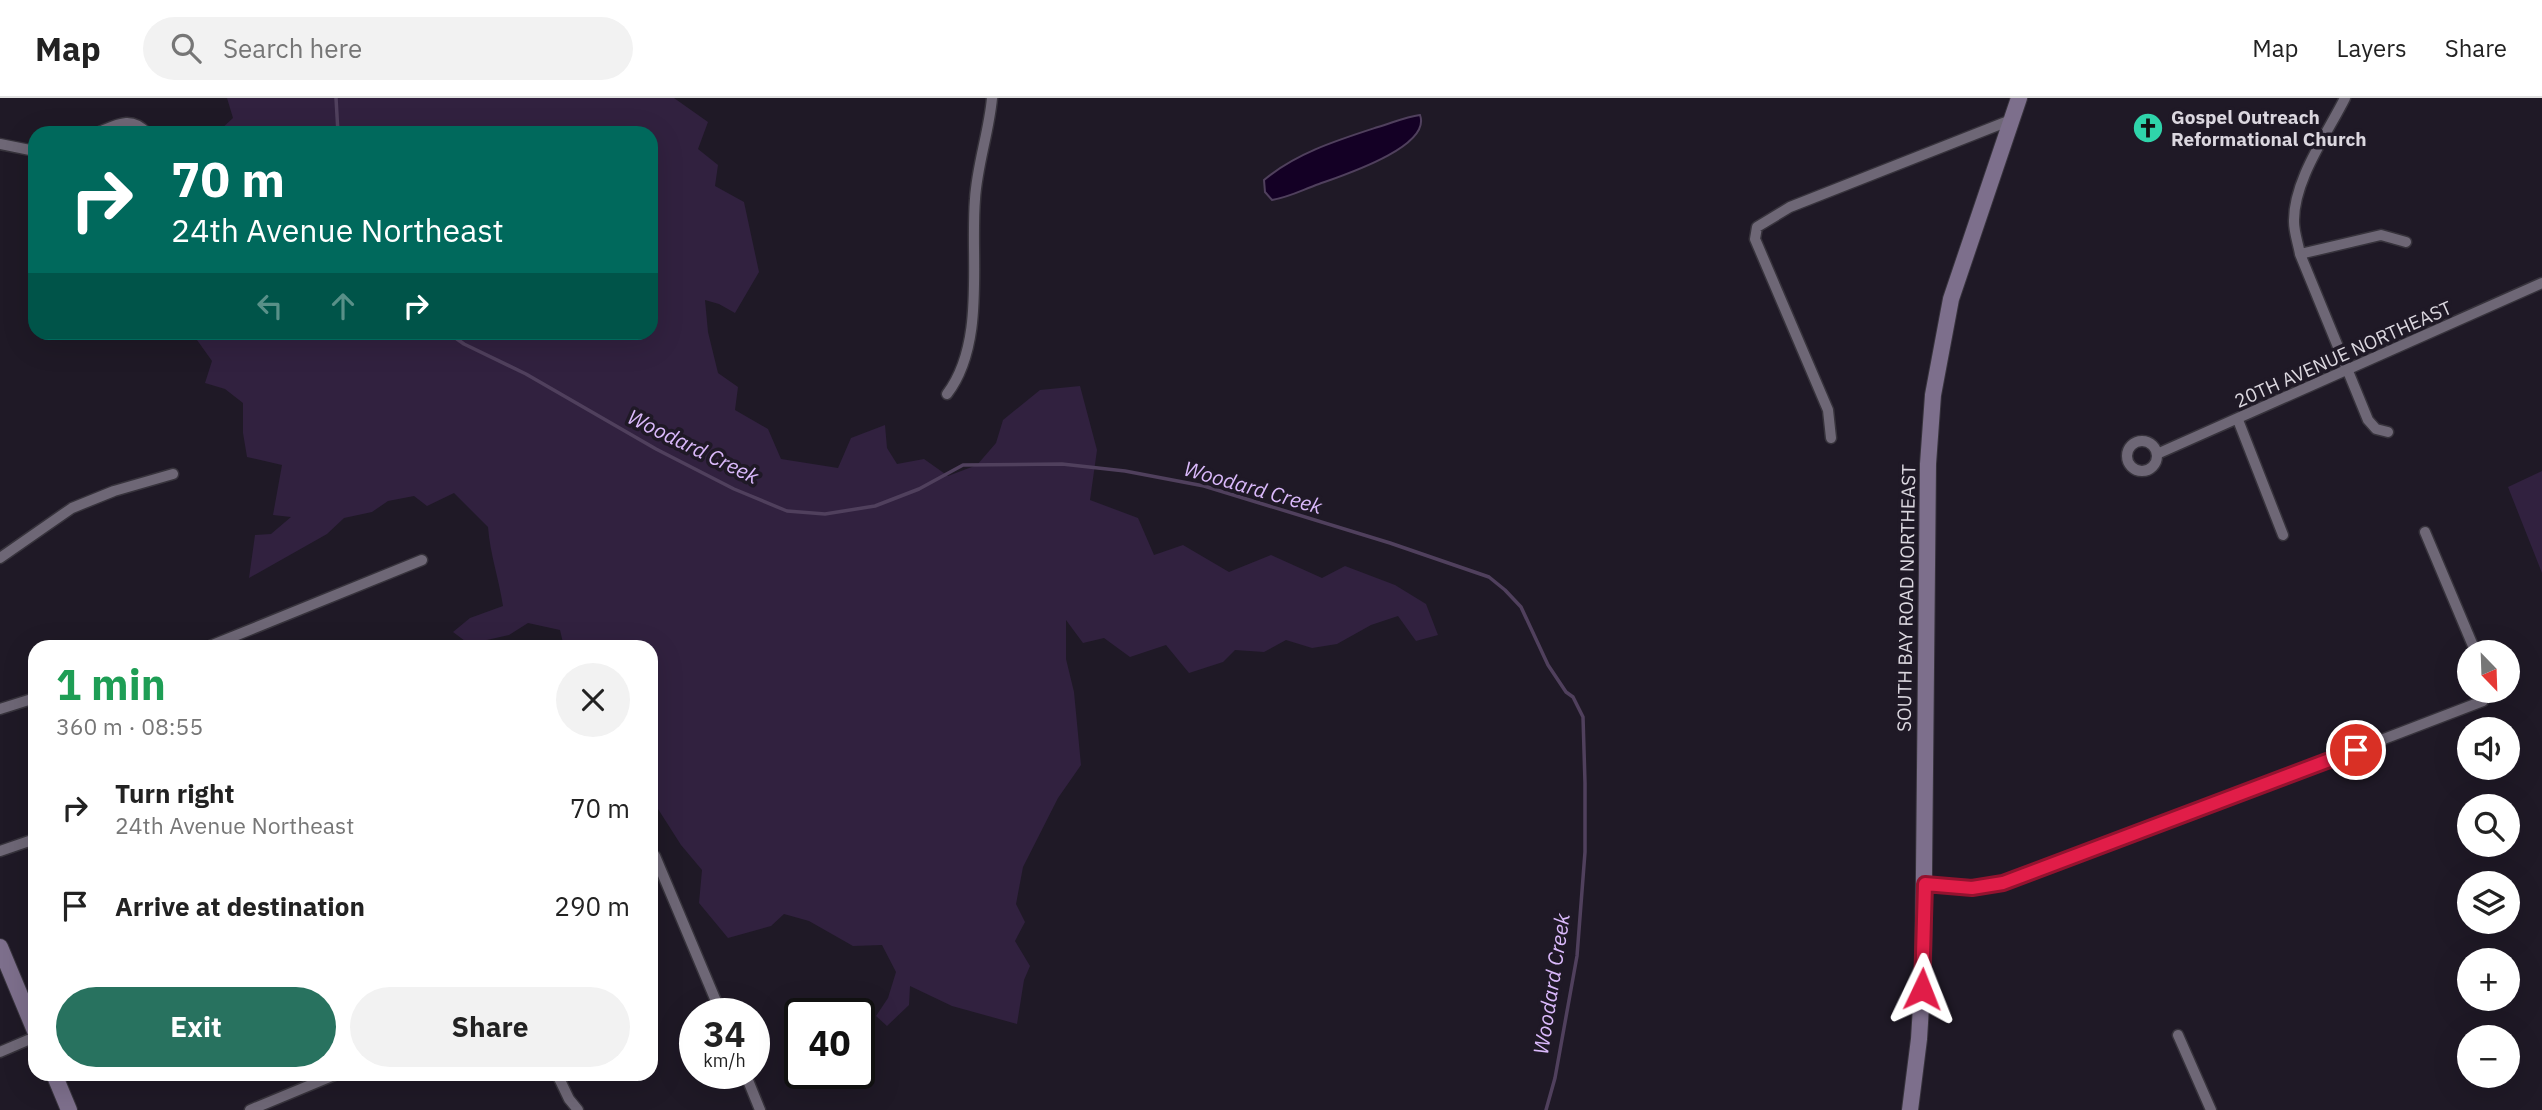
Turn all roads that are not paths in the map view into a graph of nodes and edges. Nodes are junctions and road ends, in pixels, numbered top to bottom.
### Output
1 (992, 98) edge
2 (2019, 98) edge
3 (2346, 98) edge
4 (2011, 120) junction
5 (115, 126) edge
6 (141, 126) edge
7 (0, 144) edge
8 (28, 150) edge
9 (2406, 242) dead end
10 (2300, 254) junction
11 (2542, 283) edge
12 (2348, 370) junction
13 (947, 394) dead end
14 (2238, 420) junction
15 (2388, 432) dead end
16 (1831, 438) dead end
17 (2157, 454) dead end
18 (173, 474) dead end
19 (2425, 532) dead end
20 (2283, 535) dead end
21 (0, 558) edge
22 (422, 560) dead end
23 (225, 640) edge
24 (2471, 640) edge
25 (28, 700) edge
26 (2465, 704) edge
27 (0, 709) edge
28 (28, 841) edge
29 (0, 851) edge
30 (658, 863) edge
31 (1925, 884) junction
32 (0, 947) edge
33 (715, 998) edge
34 (28, 1014) edge
35 (2178, 1035) dead end
36 (28, 1040) edge
37 (0, 1052) edge
38 (57, 1081) edge
39 (320, 1081) edge
40 (560, 1081) edge
41 (751, 1089) edge
42 (69, 1110) edge
43 (250, 1110) edge
44 (578, 1110) edge
45 (760, 1110) edge
46 (1910, 1110) edge
47 (2211, 1110) edge

1 - 13 street
2 - 4 street, SOUTH BAY ROAD NORTHEAST
3 - 10 street
4 - 16 street
4 - 31 street, SOUTH BAY ROAD NORTHEAST
5 - 6 street
7 - 8 street
9 - 10 street
10 - 12 street
11 - 12 street, 20TH AVENUE NORTHEAST
12 - 14 street, 20TH AVENUE NORTHEAST
12 - 15 street
14 - 17 street, 20TH AVENUE NORTHEAST
14 - 20 street
18 - 21 street
19 - 24 street
22 - 23 street
25 - 27 street
26 - 31 street
28 - 29 street
30 - 33 street
31 - 46 street, SOUTH BAY ROAD NORTHEAST
32 - 34 street
35 - 47 street
36 - 37 street
38 - 42 street
39 - 43 street
40 - 44 street
41 - 45 street

